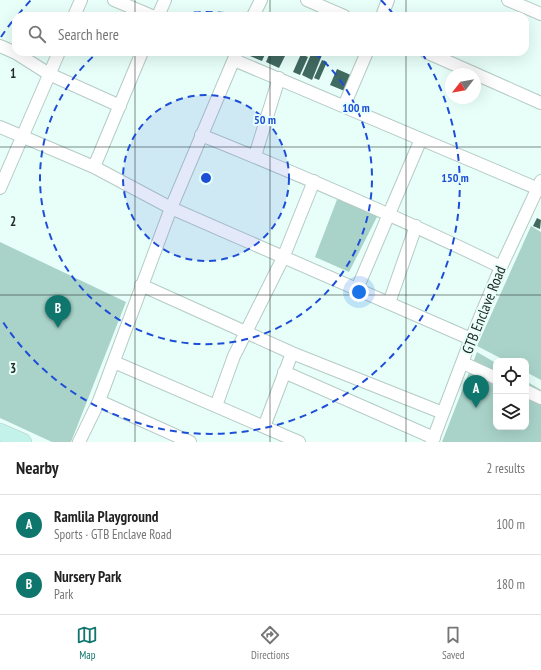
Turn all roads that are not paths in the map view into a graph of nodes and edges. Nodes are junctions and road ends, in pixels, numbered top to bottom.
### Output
1 (81, 0) edge
2 (114, 0) edge
3 (165, 0) edge
4 (261, 0) edge
5 (306, 0) edge
6 (388, 0) edge
7 (508, 0) edge
8 (76, 12) edge
9 (142, 12) edge
10 (160, 12) edge
11 (256, 12) edge
12 (334, 12) edge
13 (384, 12) edge
14 (541, 14) edge
15 (0, 46) edge
16 (12, 51) edge
17 (21, 56) edge
18 (57, 56) edge
19 (140, 56) edge
20 (236, 56) edge
21 (365, 56) edge
22 (435, 56) edge
23 (49, 74) junction
24 (279, 78) junction
25 (541, 104) edge
26 (120, 106) junction
27 (344, 106) junction
28 (0, 127) edge
29 (201, 135) junction
30 (22, 136) junction
31 (421, 139) junction
32 (255, 156) junction
33 (94, 167) junction
34 (314, 180) junction
35 (540, 187) edge
36 (0, 188) edge
37 (171, 208) junction
38 (388, 213) junction
39 (416, 226) junction
40 (283, 258) junction
41 (501, 267) junction
42 (141, 285) junction
43 (357, 289) junction
44 (388, 303) junction
45 (245, 331) junction
46 (471, 339) junction
47 (292, 353) junction
48 (114, 362) junction
49 (463, 363) junction
50 (284, 372) junction
51 (493, 377) edge
52 (529, 392) edge
53 (541, 397) edge
54 (99, 401) junction
55 (216, 406) junction
56 (443, 413) junction
57 (264, 427) junction
58 (0, 432) edge
59 (433, 440) edge
60 (23, 442) edge
61 (79, 442) edge
62 (190, 442) edge
63 (297, 442) edge

1 - 8 street
2 - 9 street
3 - 10 street
4 - 11 street
5 - 12 street
6 - 13 street
7 - 14 street
15 - 16 street
17 - 23 street
18 - 23 street
19 - 26 street
20 - 24 street
20 - 29 street
21 - 27 street
22 - 25 street
23 - 26 street
23 - 30 street
24 - 27 street
24 - 32 street
26 - 33 street
27 - 31 street
28 - 30 street
29 - 32 street
29 - 37 street
30 - 33 street
30 - 36 street
31 - 35 street
31 - 38 street
32 - 34 street
33 - 37 street
34 - 38 street
34 - 40 street
35 - 41 street, GTB Enclave Road
37 - 40 street
37 - 42 street
38 - 39 street
38 - 43 street
39 - 41 street
39 - 44 street
40 - 43 street
40 - 45 street
41 - 46 street, GTB Enclave Road
42 - 45 street
42 - 48 street
43 - 44 street
44 - 46 street
45 - 47 street
45 - 55 street
46 - 49 street, GTB Enclave Road
47 - 50 street
47 - 56 street
48 - 54 street
48 - 55 street
49 - 51 street
49 - 56 street, GTB Enclave Road
50 - 57 street
50 - 59 street
52 - 53 street
54 - 61 street
54 - 62 street
55 - 57 street
56 - 59 street, GTB Enclave Road
57 - 63 street
58 - 60 main road

